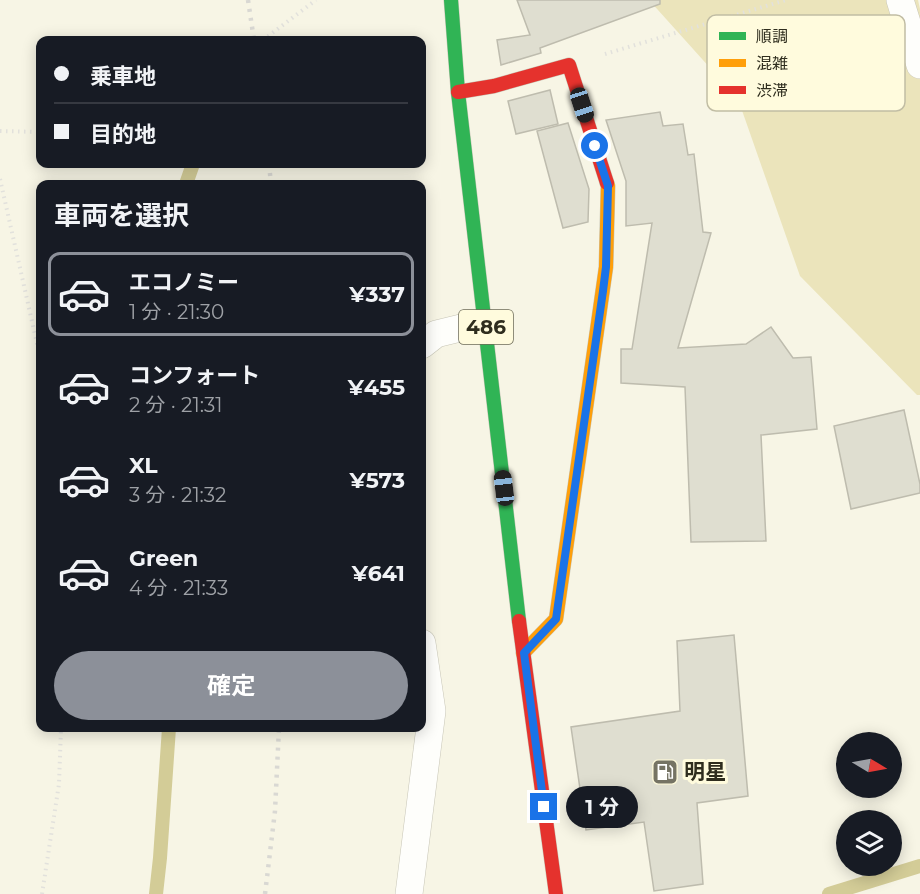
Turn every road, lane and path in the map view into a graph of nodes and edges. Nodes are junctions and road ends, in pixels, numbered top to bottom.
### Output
1 (316, 0) edge
2 (451, 0) edge
3 (786, 0) edge
4 (900, 0) edge
5 (736, 15) edge
6 (905, 15) edge
7 (905, 16) edge
8 (707, 24) edge
9 (268, 36) edge
10 (569, 65) junction
11 (920, 65) edge
12 (458, 92) junction
13 (0, 131) edge
14 (36, 132) edge
15 (0, 179) edge
16 (485, 322) junction
17 (36, 339) edge
18 (426, 342) edge
19 (524, 653) junction
20 (426, 670) edge
21 (61, 732) edge
22 (42, 894) edge
23 (409, 894) edge
24 (556, 894) edge

1 - 9 path
2 - 12 main road, 486
3 - 5 path
4 - 6 lane
7 - 11 lane
8 - 10 path
10 - 12 main road
10 - 19 main road
12 - 16 main road, 486
13 - 14 path
15 - 17 path
16 - 18 lane
16 - 19 main road, 486
19 - 24 main road, 486
20 - 23 lane
21 - 22 path

